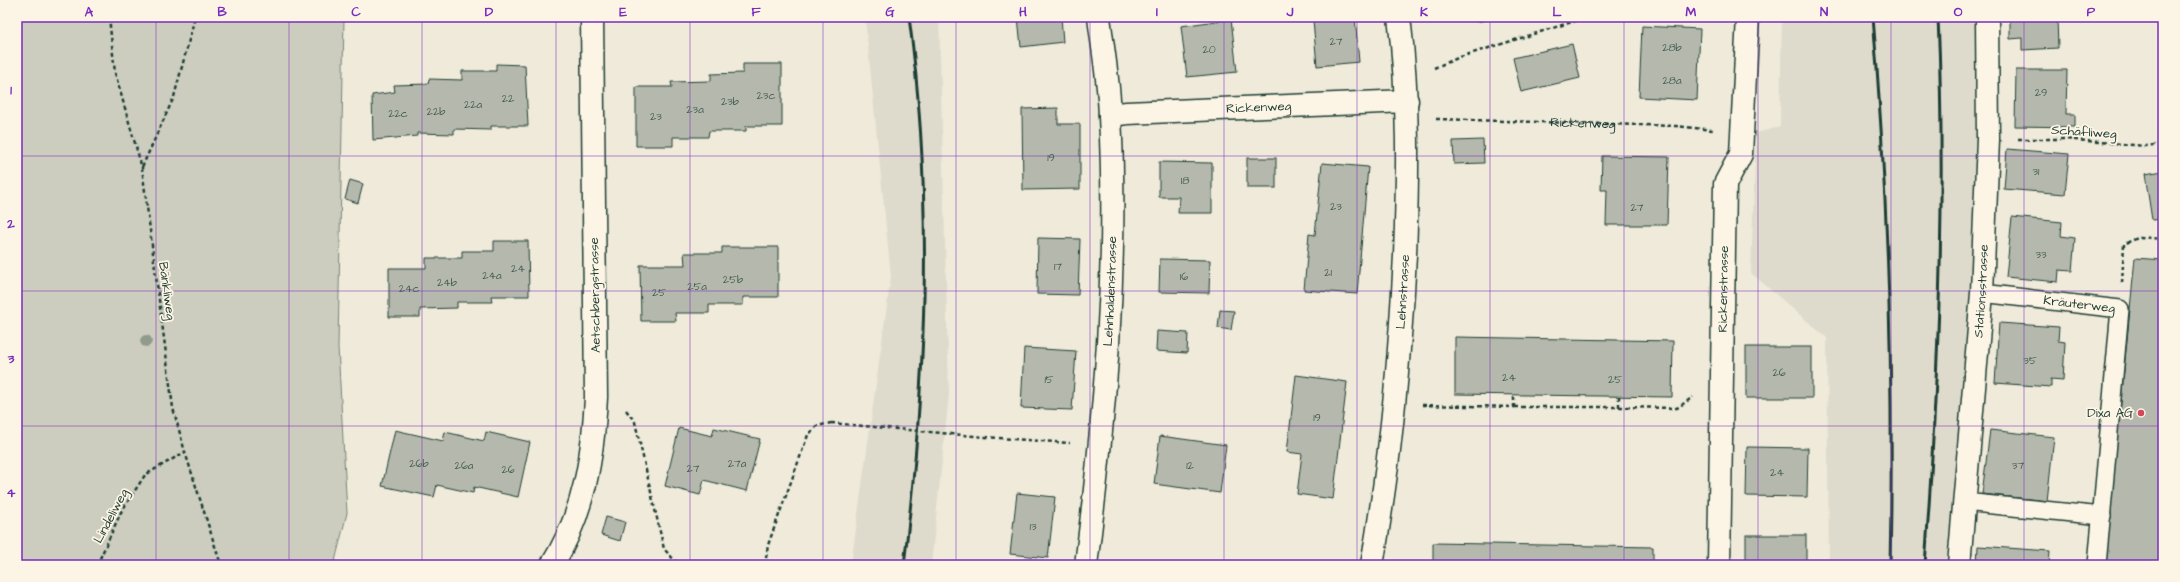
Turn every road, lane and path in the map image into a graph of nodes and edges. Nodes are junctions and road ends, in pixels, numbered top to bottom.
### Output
1 (109, 17) edge
2 (195, 17) edge
3 (592, 17) edge
4 (1099, 17) edge
5 (1399, 17) edge
6 (1588, 17) edge
7 (1748, 17) edge
8 (1987, 17) edge
9 (1427, 71) dead end
10 (1407, 101) junction
11 (1110, 115) junction
12 (1432, 119) dead end
13 (1743, 132) junction
14 (2012, 139) dead end
15 (2163, 144) edge
16 (142, 168) junction
17 (2163, 239) edge
18 (1982, 293) junction
19 (2120, 309) junction
20 (1514, 395) dead end
21 (1618, 396) dead end
22 (621, 404) dead end
23 (1422, 405) dead end
24 (1514, 407) junction
25 (1618, 407) junction
26 (1677, 408) dead end
27 (1078, 443) dead end
28 (185, 452) junction
29 (1964, 502) junction
30 (2102, 516) junction
31 (97, 565) edge
32 (221, 565) edge
33 (552, 565) edge
34 (679, 565) edge
35 (765, 565) edge
36 (1086, 565) edge
37 (1372, 565) edge
38 (1719, 565) edge
39 (1959, 565) edge
40 (2097, 565) edge

1 - 16 path, Bänkliweg
2 - 16 path
3 - 33 street, Aetschbergstrasse
4 - 11 street, Lehnhaldenstrasse
5 - 10 street, Lehnstrasse
6 - 9 path
7 - 13 street, Rickenstrasse
8 - 18 street, Stationsstrasse
10 - 11 street, Rickenweg
10 - 37 street, Lehnstrasse
11 - 36 street, Lehnhaldenstrasse
12 - 13 path, Rickenweg
13 - 38 street, Rickenstrasse
14 - 15 path, Schäfliweg
16 - 28 path, Bänkliweg
17 - 19 path, Kräuterweg
18 - 19 lane, Kräuterweg
18 - 29 street, Stationsstrasse
19 - 30 lane
20 - 24 path
21 - 25 path
22 - 34 path
23 - 24 path
24 - 25 path
25 - 26 path
27 - 35 path, bridge
28 - 31 path, Lindeliweg
28 - 32 path, Bänkliweg
29 - 30 lane
29 - 39 street, Stationsstrasse
30 - 40 lane

